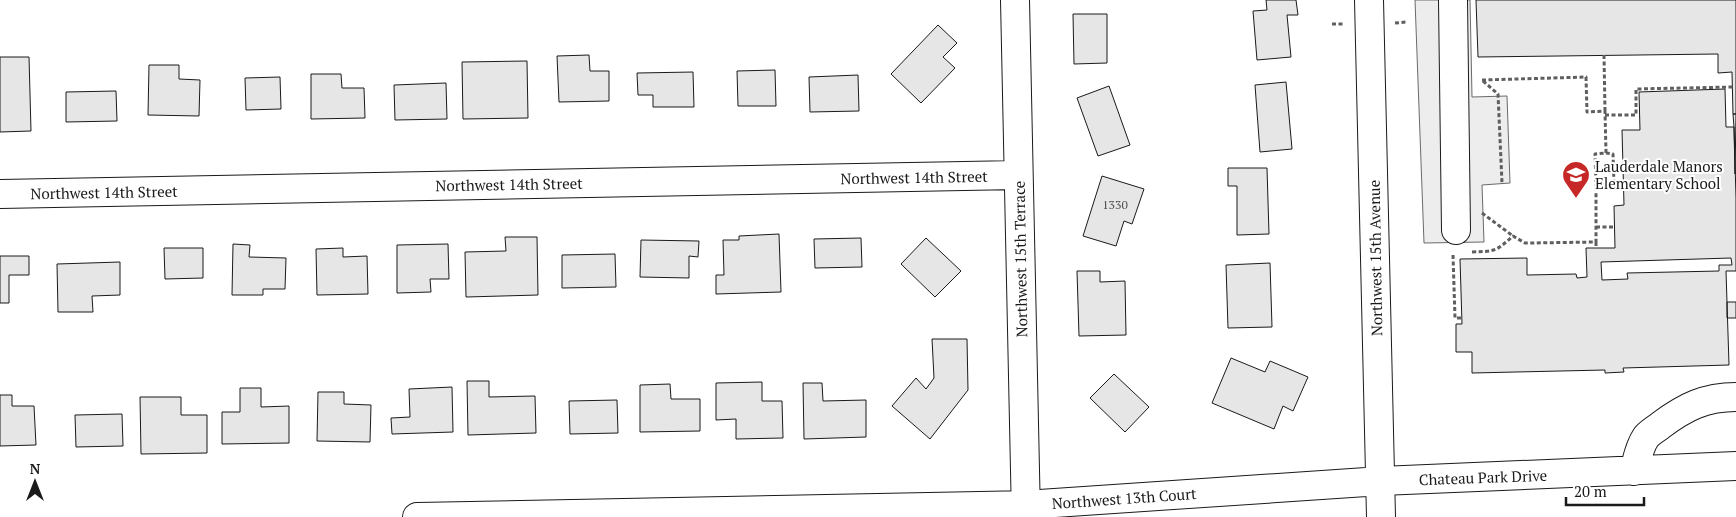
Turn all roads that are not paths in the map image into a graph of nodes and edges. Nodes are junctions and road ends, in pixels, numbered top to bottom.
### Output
1 (1015, 0) edge
2 (1369, 0) edge
3 (1453, 0) edge
4 (1018, 175) junction
5 (0, 194) edge
6 (1461, 237) road end
7 (1736, 397) edge
8 (1736, 466) edge
9 (1634, 470) junction
10 (1381, 481) junction
11 (1025, 511) edge
12 (417, 517) edge
13 (1381, 517) edge

1 - 4 street, Northwest 15th Terrace
2 - 10 street, Northwest 15th Avenue
3 - 6 street
4 - 5 street, Northwest 14th Street
4 - 11 street, Northwest 15th Terrace
7 - 9 street
8 - 9 street, Chateau Park Drive
9 - 10 street, Chateau Park Drive
10 - 11 street, Northwest 13th Court
10 - 13 street, Northwest 15th Avenue
11 - 12 street, Northwest 13th Court

